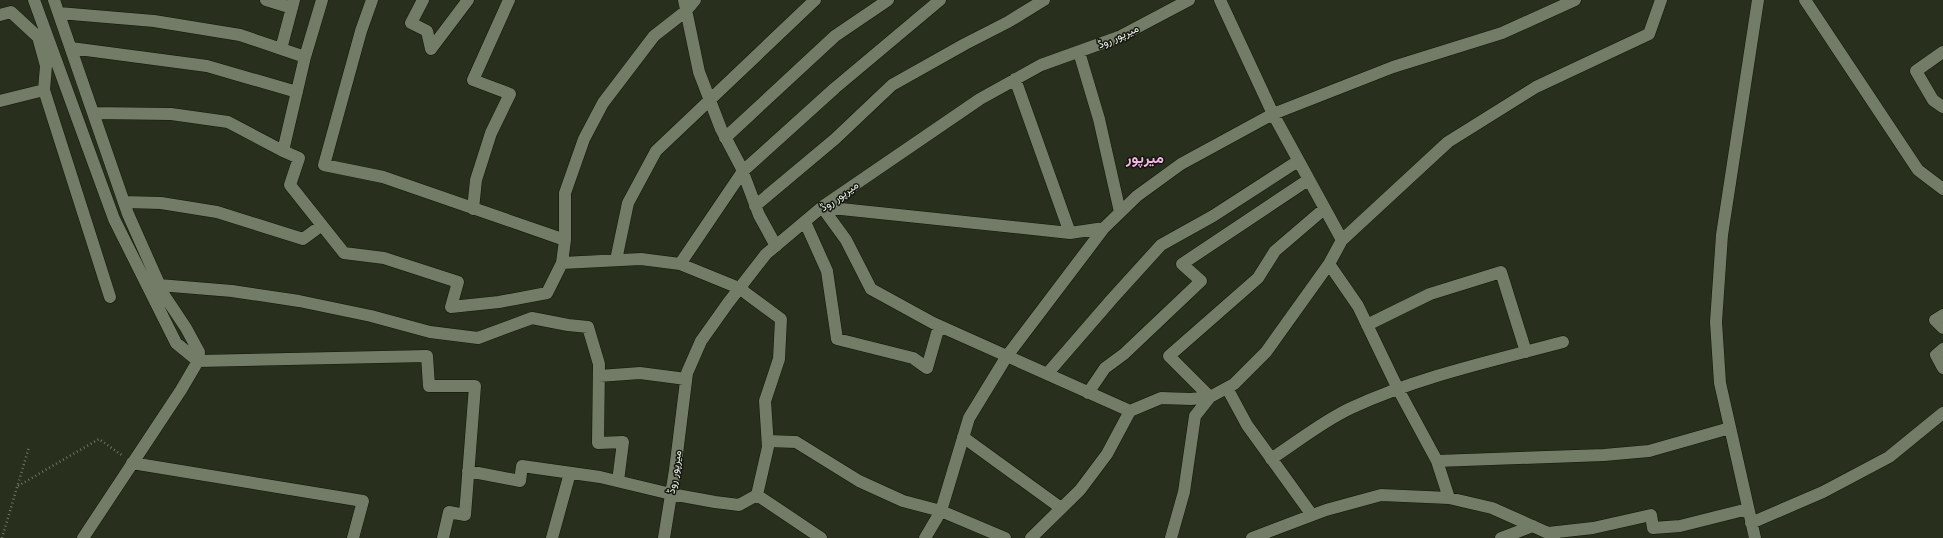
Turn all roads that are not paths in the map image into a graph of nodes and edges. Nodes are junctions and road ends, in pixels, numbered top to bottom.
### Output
1 (34, 0) edge
2 (54, 0) edge
3 (266, 0) edge
4 (322, 0) edge
5 (372, 0) edge
6 (422, 0) edge
7 (468, 0) edge
8 (509, 0) edge
9 (696, 0) edge
10 (814, 0) edge
11 (888, 0) edge
12 (940, 0) edge
13 (1044, 0) edge
14 (1188, 0) edge
15 (1220, 0) edge
16 (1575, 0) edge
17 (1661, 0) edge
18 (1758, 0) edge
19 (1805, 0) edge
20 (293, 4) edge
21 (685, 5) edge
22 (59, 13) junction
23 (0, 14) edge
24 (71, 48) junction
25 (281, 49) junction
26 (1079, 52) junction
27 (1943, 52) edge
28 (305, 57) junction
29 (1015, 80) junction
30 (44, 90) junction
31 (297, 92) junction
32 (709, 99) junction
33 (0, 101) edge
34 (1943, 107) edge
35 (93, 113) junction
36 (1273, 114) junction
37 (725, 138) junction
38 (282, 151) junction
39 (1298, 161) junction
40 (743, 171) junction
41 (1308, 180) junction
42 (1943, 189) edge
43 (124, 202) junction
44 (755, 206) junction
45 (822, 207) junction
46 (473, 208) junction
47 (1324, 209) junction
48 (1120, 212) junction
49 (805, 222) junction
50 (322, 225) junction
51 (1104, 228) junction
52 (1070, 233) junction
53 (565, 240) junction
54 (1342, 240) junction
55 (776, 246) junction
56 (616, 260) junction
57 (562, 263) junction
58 (680, 264) junction
59 (1329, 264) junction
60 (159, 285) junction
61 (739, 288) junction
62 (110, 297) dead end
63 (1943, 315) edge
64 (1367, 324) junction
65 (939, 326) junction
66 (1943, 328) edge
67 (1563, 342) dead end
68 (1943, 348) edge
69 (1526, 352) junction
70 (1007, 356) junction
71 (198, 362) junction
72 (1943, 368) edge
73 (1047, 374) junction
74 (599, 376) junction
75 (686, 379) junction
76 (1227, 388) junction
77 (1398, 388) junction
78 (1088, 393) junction
79 (1210, 397) junction
80 (1130, 411) junction
81 (1943, 413) edge
82 (1730, 428) junction
83 (963, 438) junction
84 (768, 441) junction
85 (1271, 458) junction
86 (1437, 461) junction
87 (132, 463) junction
88 (468, 471) junction
89 (570, 473) junction
90 (618, 481) junction
91 (671, 494) junction
92 (757, 495) junction
93 (1449, 498) junction
94 (1061, 508) junction
95 (1748, 509) junction
96 (941, 511) junction
97 (1312, 515) junction
98 (1751, 523) junction
99 (1533, 526) junction
100 (1551, 535) edge
101 (83, 538) edge
102 (353, 538) edge
103 (443, 538) edge
104 (552, 538) edge
105 (664, 538) edge
106 (821, 538) edge
107 (925, 538) edge
108 (1004, 538) edge
109 (1031, 538) edge
110 (1171, 538) edge
111 (1252, 538) edge
112 (1501, 538) edge
113 (1755, 538) edge

1 - 71 street
2 - 22 street
3 - 20 street
4 - 28 street
5 - 46 street
6 - 7 street
8 - 46 street
9 - 21 street
10 - 32 street
11 - 37 street
12 - 40 street
13 - 44 street
14 - 26 street, میرپور روڈ
15 - 36 street
16 - 36 street
17 - 54 street
18 - 82 street
19 - 42 street
20 - 25 street
21 - 32 street
21 - 53 street
22 - 24 street
22 - 25 street
23 - 30 street
24 - 31 street
24 - 35 street
25 - 28 street
26 - 29 street, میرپور روڈ
26 - 48 street
27 - 34 street
28 - 31 street
29 - 45 street, میرپور روڈ
29 - 52 street
30 - 33 street
30 - 62 street
31 - 38 street
32 - 37 street
32 - 56 street
35 - 38 street
35 - 43 street
36 - 39 street
36 - 48 street
37 - 40 street
38 - 50 street
39 - 41 street
39 - 73 street
40 - 44 street
40 - 58 street
41 - 47 street
41 - 78 street
43 - 50 street
43 - 60 street
44 - 55 street
45 - 49 street, میرپور روڈ
45 - 52 street
45 - 65 street
46 - 53 street
47 - 54 street
47 - 79 street
48 - 51 street
49 - 55 street, میرپور روڈ
49 - 65 street
50 - 57 street
51 - 52 street
51 - 70 street
53 - 57 street
54 - 59 street
55 - 61 street, میرپور روڈ
56 - 57 street
56 - 58 street
58 - 61 street
59 - 64 street
59 - 76 street
60 - 71 street
60 - 74 street
61 - 75 street, میرپور روڈ
61 - 84 street
63 - 66 street
64 - 69 street
64 - 77 street
65 - 70 street
67 - 69 street
68 - 72 street
69 - 77 street
70 - 73 street
70 - 83 street
71 - 87 street
71 - 88 street
73 - 78 street
74 - 75 street
74 - 90 street
75 - 91 street, میرپور روڈ
76 - 79 street
76 - 85 street
77 - 85 street
77 - 86 street
78 - 80 street
79 - 80 street
79 - 110 street
80 - 94 street
81 - 98 street
82 - 86 street
82 - 95 street
83 - 94 street
83 - 96 street
84 - 92 street
84 - 96 street
85 - 97 street
86 - 93 street
87 - 101 street
87 - 102 street
88 - 89 street
88 - 103 street
89 - 90 street
89 - 104 street
90 - 91 street
91 - 92 street
91 - 105 street, میرپور روڈ
92 - 106 street
93 - 97 street
93 - 99 street
94 - 109 street
95 - 98 street
95 - 100 street
96 - 107 street
96 - 108 street
97 - 111 street
98 - 113 street
99 - 100 street
99 - 112 street

